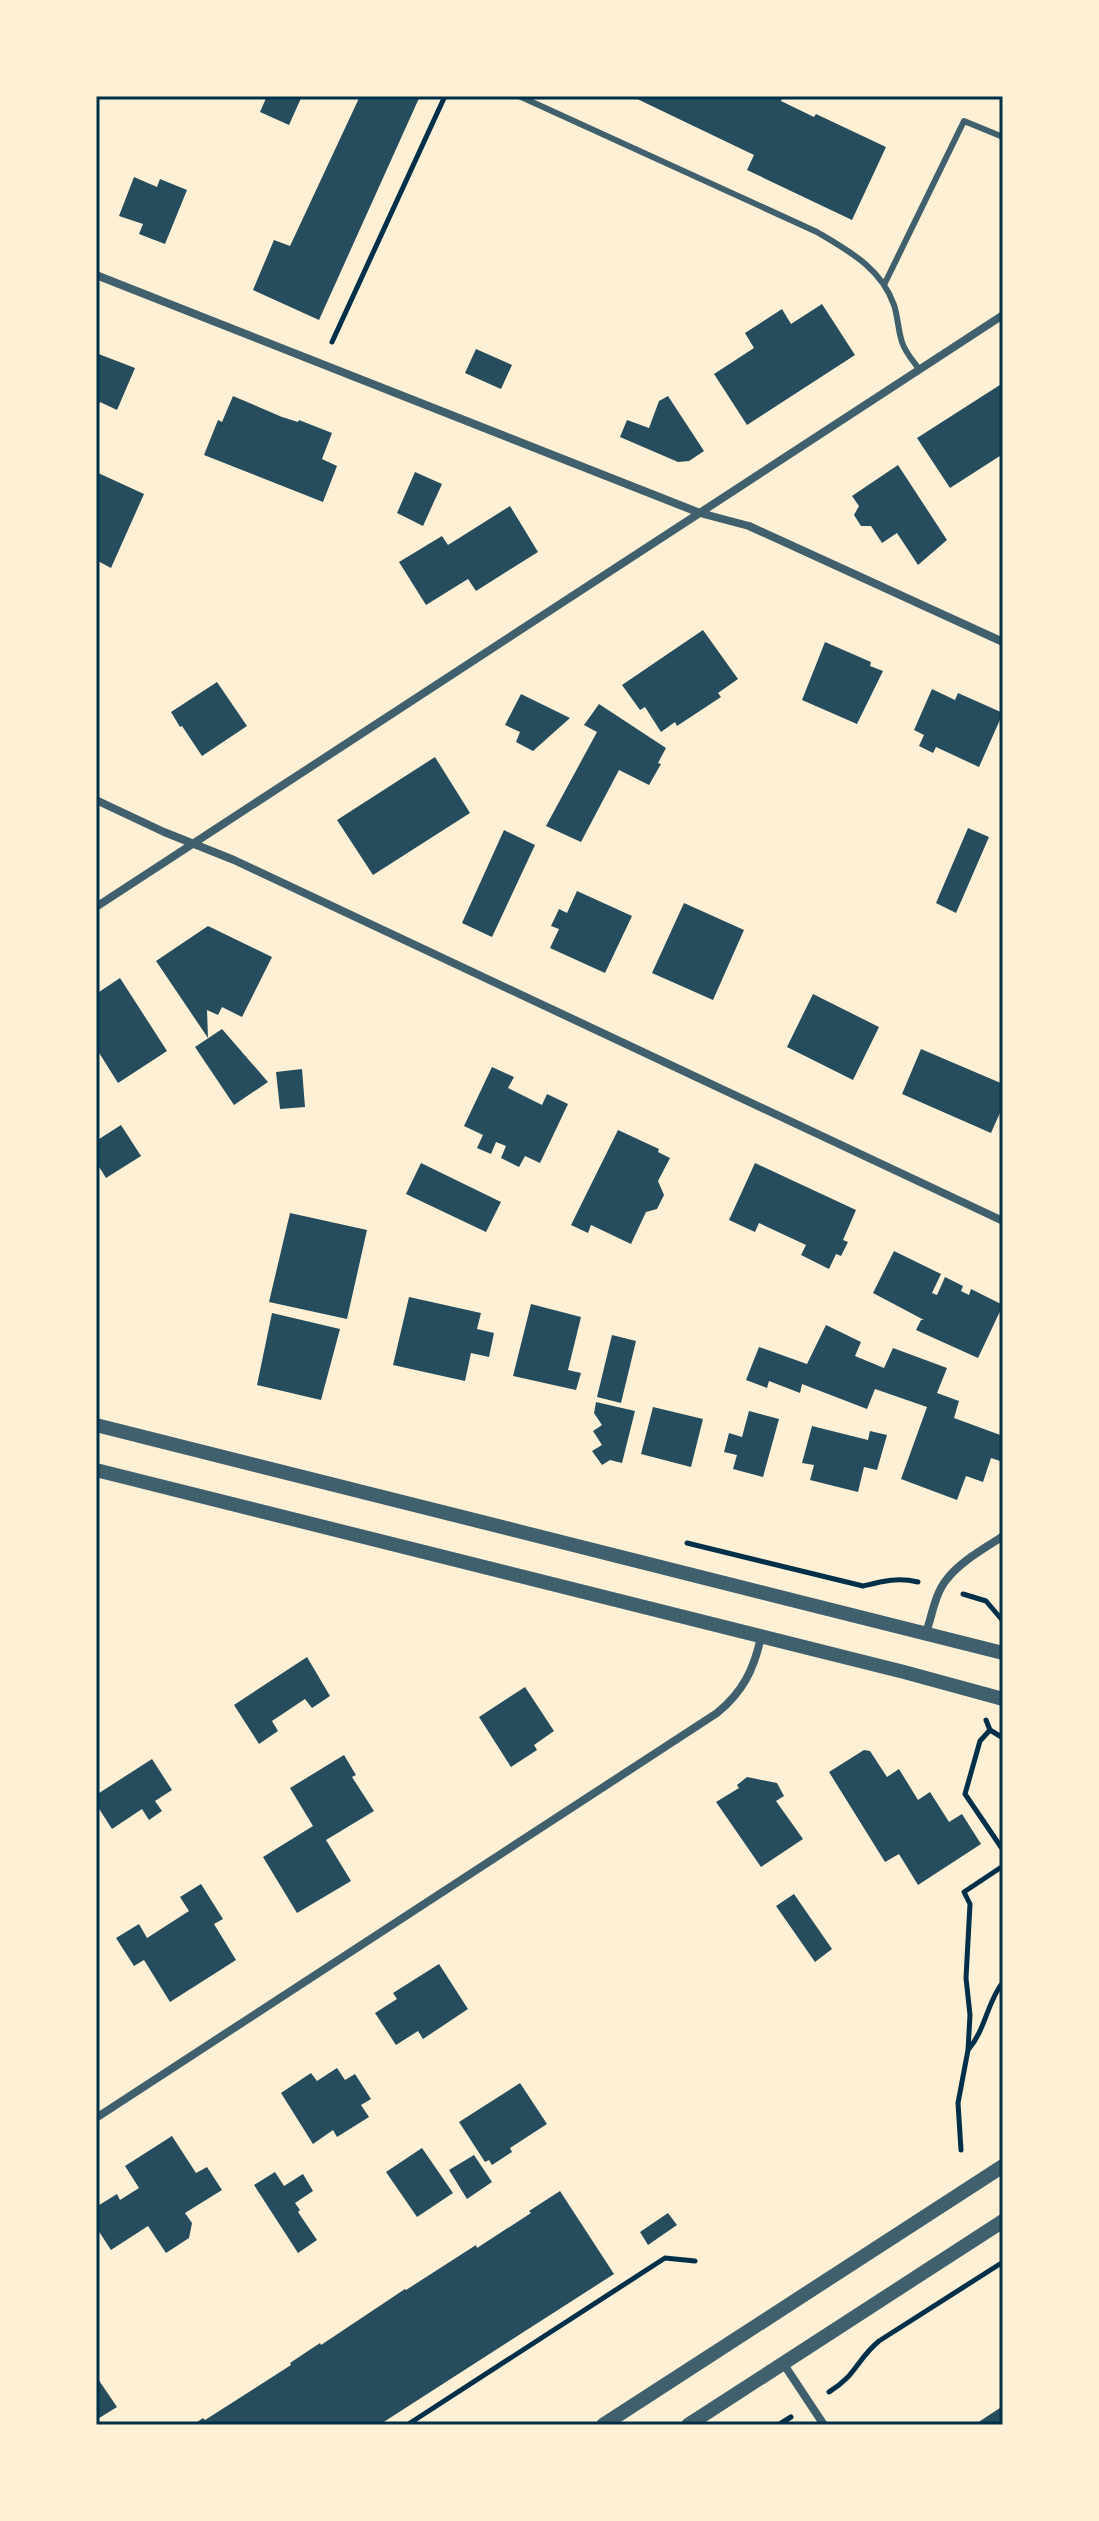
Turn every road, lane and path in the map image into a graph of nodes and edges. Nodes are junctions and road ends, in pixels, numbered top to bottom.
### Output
1 (445, 96) edge
2 (519, 96) edge
3 (1003, 137) edge
4 (96, 275) edge
5 (884, 285) junction
6 (1003, 315) edge
7 (323, 366) junction
8 (919, 369) junction
9 (700, 513) junction
10 (1003, 642) edge
11 (96, 800) edge
12 (193, 843) junction
13 (96, 907) edge
14 (1003, 1221) edge
15 (96, 1425) edge
16 (96, 1470) edge
17 (1003, 1536) edge
18 (679, 1541) dead end
19 (906, 1579) dead end
20 (978, 1598) dead end
21 (1003, 1621) edge
22 (926, 1633) junction
23 (761, 1637) junction
24 (1003, 1653) edge
25 (1003, 1699) edge
26 (987, 1714) dead end
27 (990, 1730) junction
28 (1003, 1738) edge
29 (1003, 1850) edge
30 (1003, 1866) edge
31 (1003, 1982) edge
32 (968, 2050) junction
33 (96, 2118) edge
34 (961, 2150) dead end
35 (1003, 2166) edge
36 (1003, 2221) edge
37 (695, 2261) dead end
38 (1003, 2262) edge
39 (783, 2363) junction
40 (827, 2393) dead end
41 (790, 2418) dead end
42 (407, 2425) edge
43 (603, 2425) edge
44 (688, 2425) edge
45 (778, 2425) edge
46 (824, 2425) edge

1 - 7 path
2 - 5 lane
3 - 5 lane
4 - 7 street
5 - 8 lane
6 - 8 street
7 - 9 street
8 - 9 street
9 - 10 street
9 - 12 street
11 - 12 street
12 - 13 street
12 - 14 street
15 - 22 street
16 - 23 street
17 - 22 street
18 - 19 path
20 - 21 path
22 - 24 street
23 - 25 street
23 - 33 street
26 - 27 path
27 - 28 path
27 - 29 path
30 - 32 path
31 - 32 path
32 - 34 path
35 - 43 street
36 - 39 street
37 - 42 path
38 - 40 path
39 - 44 street
39 - 46 street
41 - 45 path

